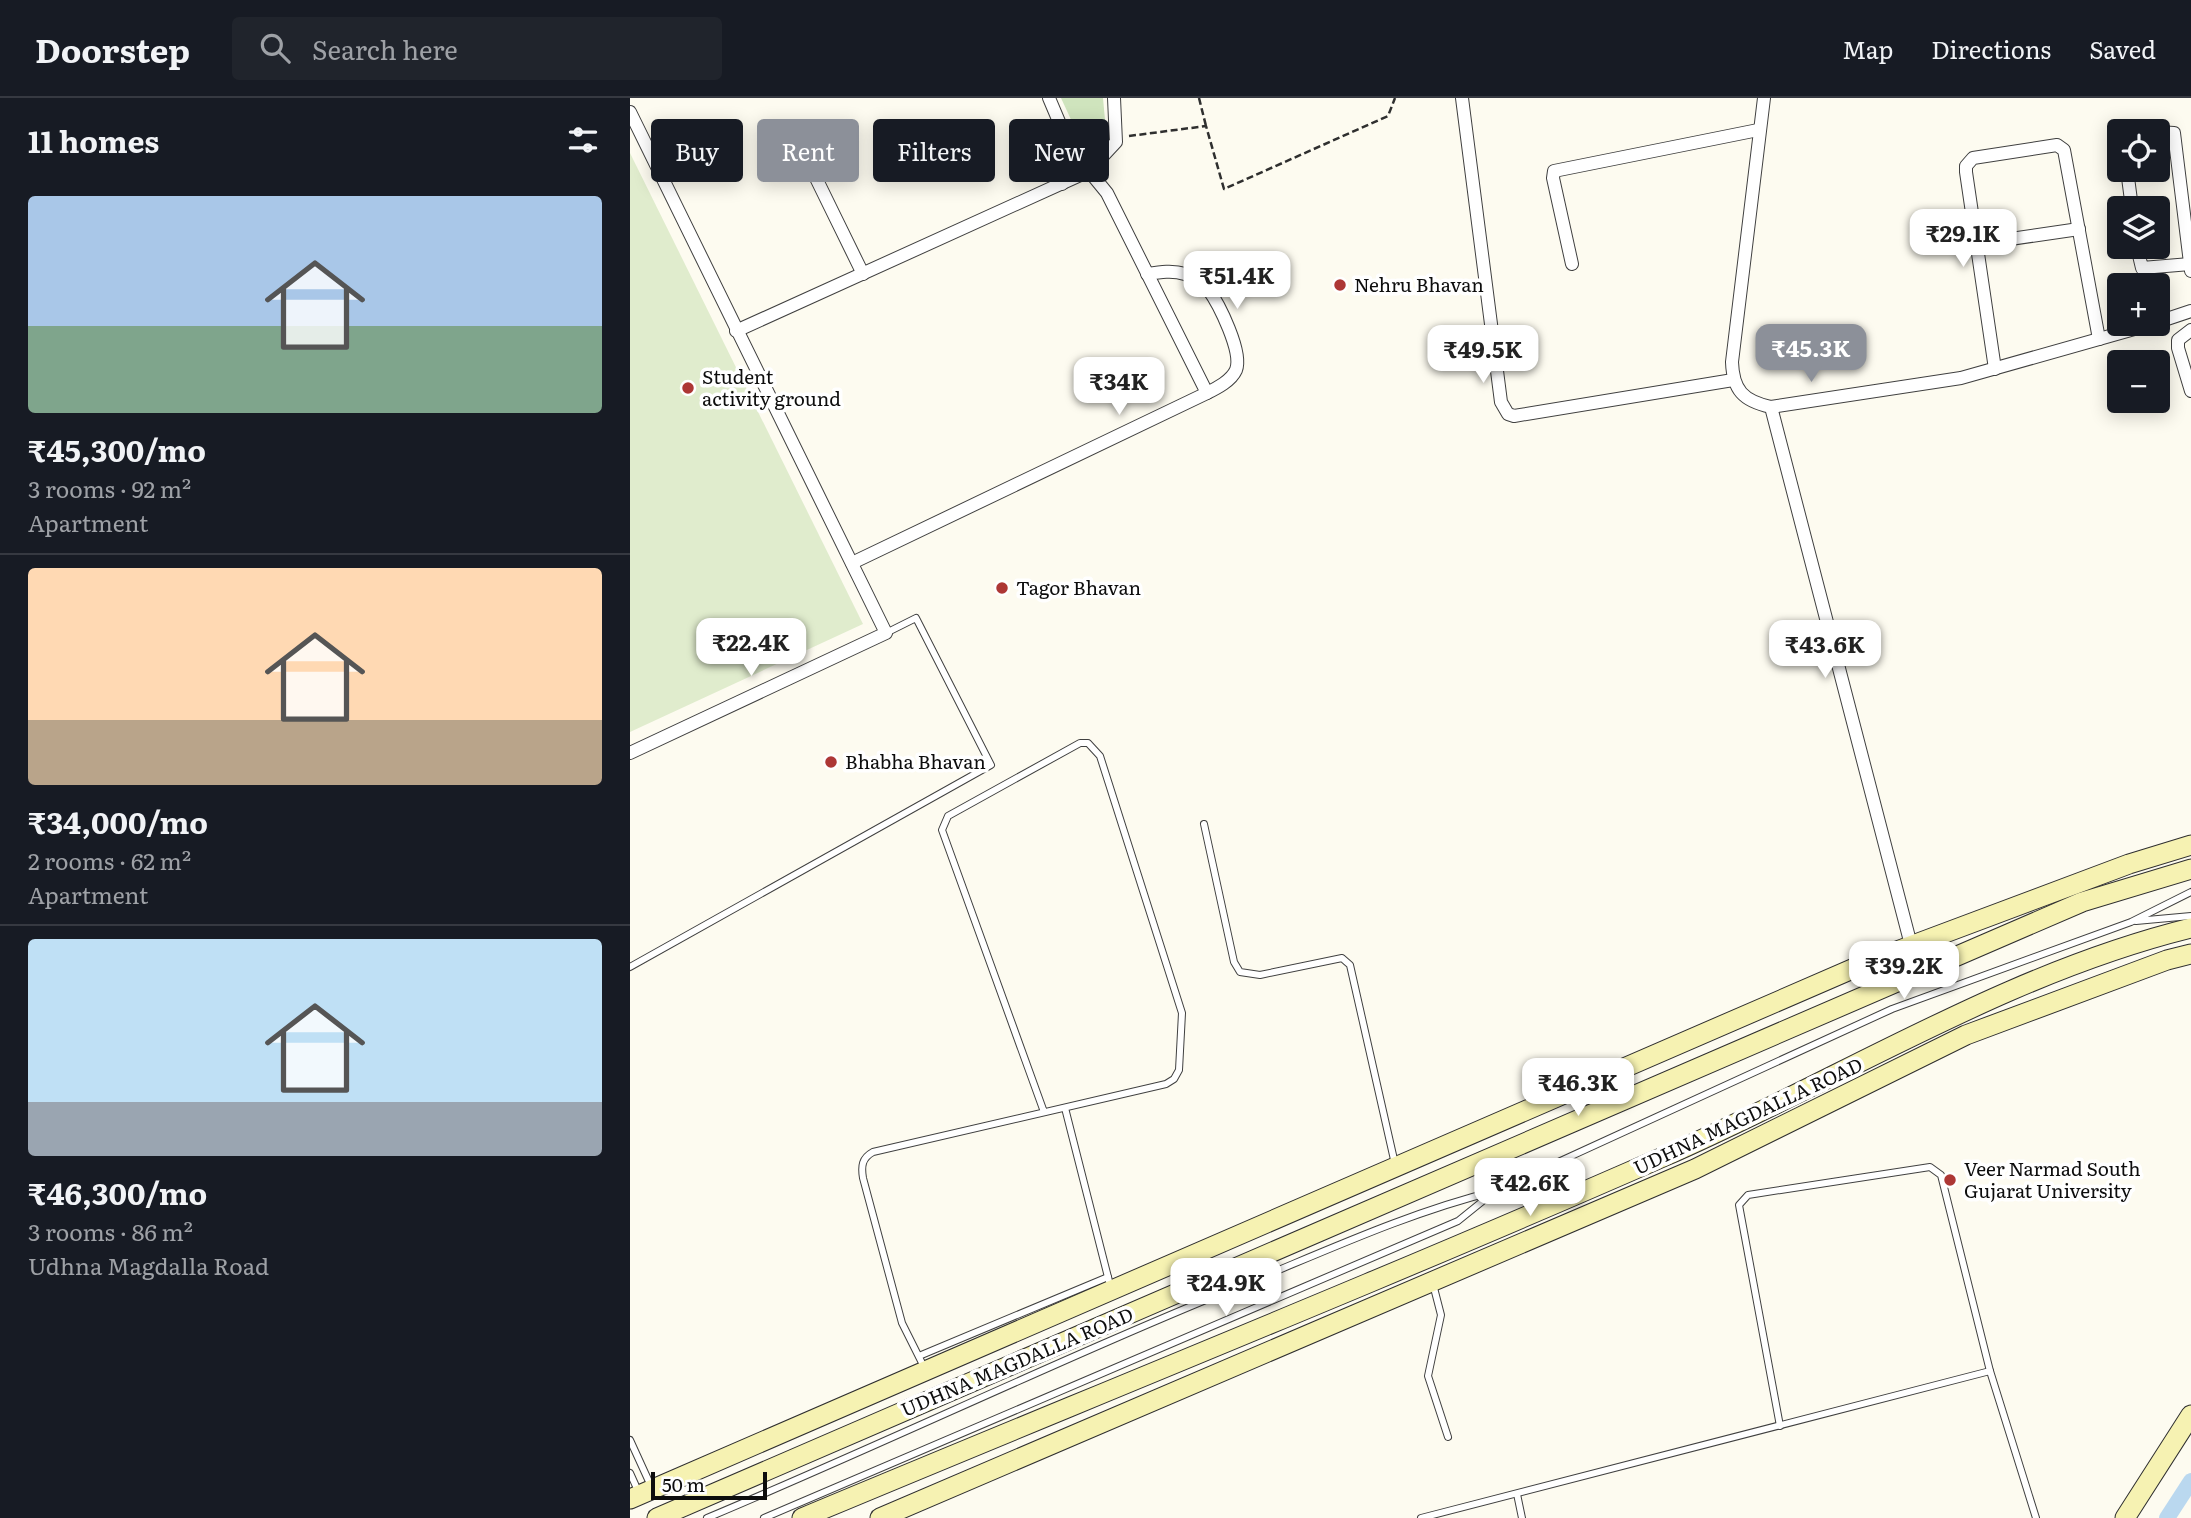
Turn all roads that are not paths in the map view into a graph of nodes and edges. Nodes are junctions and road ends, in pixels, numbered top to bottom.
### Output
1 (1049, 98) edge
2 (1114, 98) edge
3 (1462, 98) edge
4 (1764, 98) edge
5 (630, 112) edge
6 (1758, 130) junction
7 (2170, 133) edge
8 (1109, 150) edge
9 (818, 182) edge
10 (1066, 182) edge
11 (1098, 182) edge
12 (1062, 184) junction
13 (2079, 229) junction
14 (1976, 244) junction
15 (2140, 259) edge
16 (1573, 264) dead end
17 (2190, 264) edge
18 (2191, 271) edge
19 (863, 274) junction
20 (1147, 274) junction
21 (2191, 311) edge
22 (2170, 318) edge
23 (2191, 330) edge
24 (736, 331) junction
25 (2110, 336) edge
26 (2099, 339) junction
27 (1995, 369) junction
28 (1733, 380) junction
29 (2191, 391) edge
30 (1207, 393) junction
31 (1771, 407) junction
32 (852, 563) junction
33 (886, 633) junction
34 (630, 753) edge
35 (1204, 824) dead end
36 (2191, 845) edge
37 (2191, 869) edge
38 (2191, 892) edge
39 (2191, 916) edge
40 (2131, 922) junction
41 (2191, 929) edge
42 (1911, 945) junction
43 (2191, 954) edge
44 (630, 967) edge
45 (1565, 1092) junction
46 (1065, 1108) junction
47 (1044, 1112) junction
48 (1553, 1131) junction
49 (1395, 1166) junction
50 (1495, 1191) junction
51 (1432, 1282) junction
52 (1109, 1284) junction
53 (923, 1363) junction
54 (1990, 1371) junction
55 (2191, 1415) edge
56 (1780, 1426) junction
57 (1448, 1437) dead end
58 (630, 1440) edge
59 (630, 1473) edge
60 (1517, 1494) junction
61 (641, 1495) edge
62 (657, 1518) edge
63 (707, 1518) edge
64 (764, 1518) edge
65 (802, 1518) edge
66 (880, 1518) edge
67 (1420, 1518) edge
68 (1522, 1518) edge
69 (2035, 1518) edge
70 (2125, 1518) edge

1 - 12 street
2 - 8 street
3 - 28 street
4 - 6 street
5 - 24 street
6 - 16 street
6 - 28 street
7 - 17 street
9 - 19 street
10 - 12 street
11 - 20 street
12 - 19 street
13 - 14 street
13 - 14 street
13 - 26 street
14 - 27 street
15 - 17 street
17 - 18 street
19 - 24 street
20 - 30 street
20 - 30 street
21 - 22 street
23 - 29 street
24 - 32 street
25 - 26 street
26 - 27 street
27 - 31 street
28 - 31 street
30 - 32 street
31 - 42 street
32 - 33 street
33 - 34 street
33 - 44 lane
35 - 49 lane
36 - 42 street
37 - 48 street, UDHNA MAGDALLA ROAD
38 - 40 lane
39 - 40 lane
40 - 50 lane
41 - 65 street, UDHNA MAGDALLA ROAD
42 - 45 street
43 - 51 street
45 - 48 street
45 - 49 street
46 - 47 lane
46 - 47 lane
46 - 52 lane
47 - 53 lane
48 - 62 street, UDHNA MAGDALLA ROAD
49 - 52 street
50 - 63 lane
50 - 64 lane
51 - 57 lane
51 - 66 street
52 - 53 street
53 - 61 street
54 - 56 lane
54 - 56 lane
54 - 69 lane
55 - 70 street
56 - 60 lane
58 - 61 lane
59 - 61 lane
60 - 67 lane
60 - 68 lane

